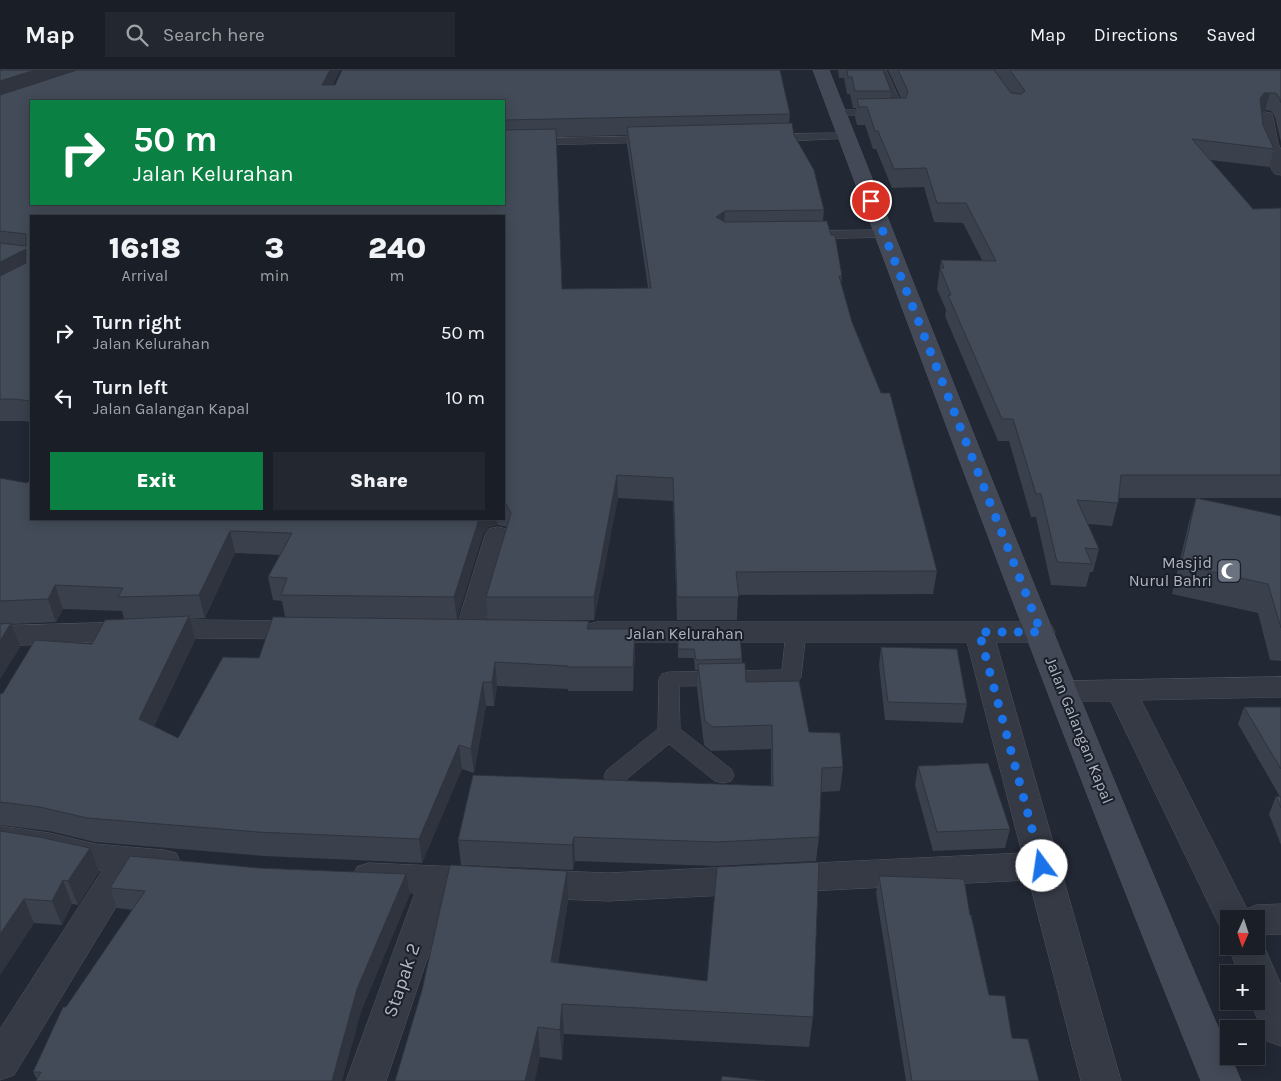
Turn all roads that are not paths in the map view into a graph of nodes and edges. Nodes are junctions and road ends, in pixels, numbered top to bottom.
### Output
1 (821, 70) edge
2 (881, 70) edge
3 (1265, 117) edge
4 (842, 125) junction
5 (758, 138) edge
6 (660, 140) edge
7 (505, 143) edge
8 (1275, 144) edge
9 (1281, 170) edge
10 (884, 234) junction
11 (794, 235) edge
12 (498, 535) dead end
13 (335, 630) edge
14 (441, 631) edge
15 (576, 632) edge
16 (796, 632) junction
17 (979, 632) junction
18 (1041, 632) junction
19 (0, 636) edge
20 (1281, 687) edge
21 (1120, 689) junction
22 (1065, 691) junction
23 (669, 732) junction
24 (723, 775) dead end
25 (615, 776) dead end
26 (0, 839) edge
27 (127, 860) junction
28 (196, 866) edge
29 (1042, 866) junction
30 (341, 875) edge
31 (437, 880) junction
32 (1230, 910) edge
33 (1281, 919) edge
34 (1265, 920) edge
35 (1250, 955) edge
36 (1281, 1029) edge
37 (0, 1063) edge
38 (366, 1081) edge
39 (1101, 1081) edge
40 (1221, 1081) edge

1 - 4 main road, Jalan Galangan Kapal
2 - 4 lane
3 - 8 street
4 - 5 lane
4 - 10 main road, Jalan Galangan Kapal
6 - 7 lane
8 - 9 street
10 - 11 lane
10 - 18 main road, Jalan Galangan Kapal
12 - 14 street
13 - 19 street
15 - 16 street, Jalan Kelurahan
16 - 17 street, Jalan Kelurahan
16 - 23 lane
17 - 18 street, Jalan Kelurahan
17 - 29 street
18 - 22 main road, Jalan Galangan Kapal
20 - 21 street
21 - 22 street
21 - 32 street
22 - 40 main road, Jalan Galangan Kapal
23 - 24 lane
23 - 25 lane
26 - 27 street
27 - 28 street
27 - 37 street
29 - 31 street
29 - 39 street
30 - 31 street
31 - 38 street, Stapak 2
33 - 34 street
35 - 36 street

